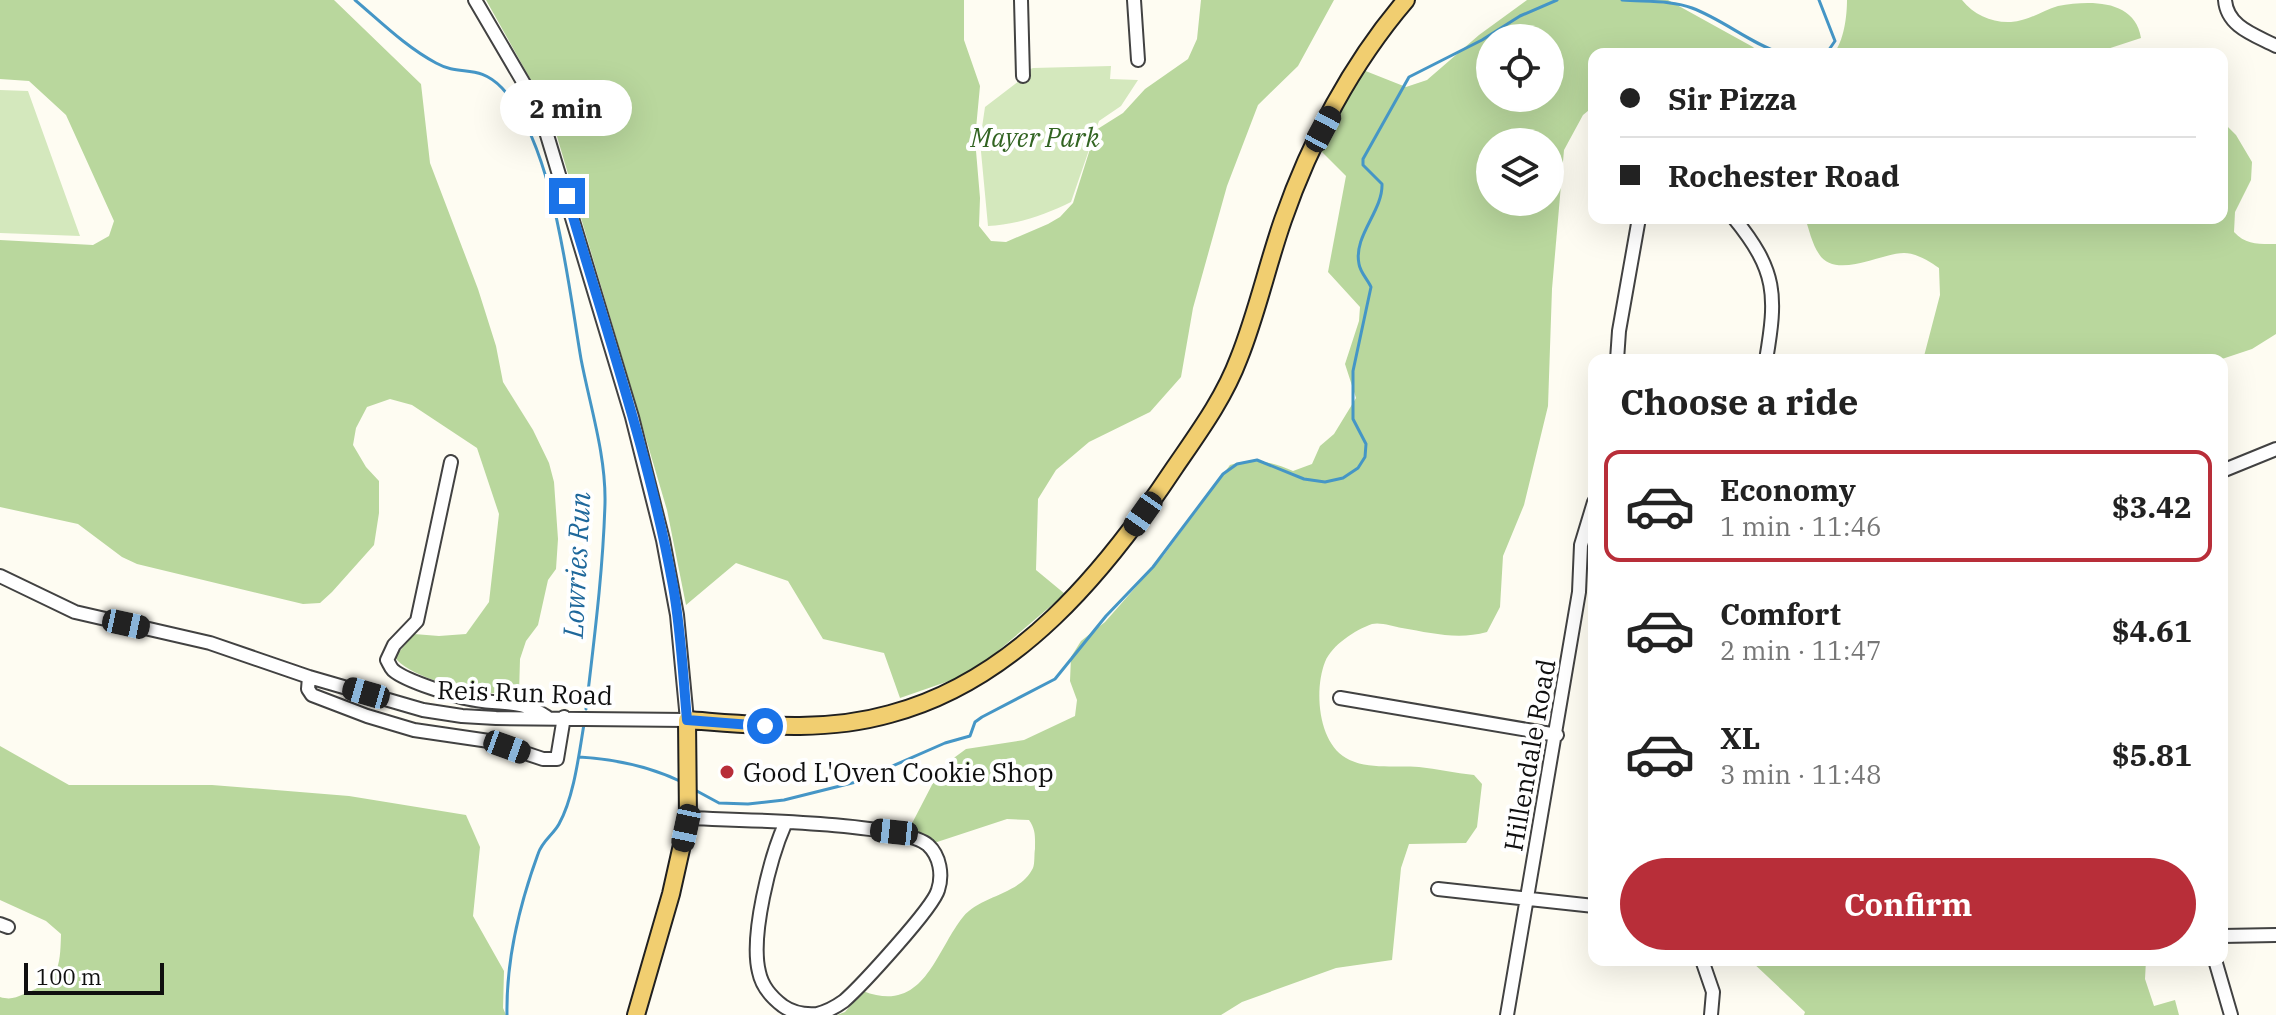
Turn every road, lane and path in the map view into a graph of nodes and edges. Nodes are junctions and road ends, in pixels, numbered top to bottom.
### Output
1 (475, 0) edge
2 (1021, 0) edge
3 (1134, 0) edge
4 (1406, 0) edge
5 (2225, 0) edge
6 (2276, 46) edge
7 (1138, 60) dead end
8 (1023, 76) dead end
9 (1638, 224) edge
10 (1739, 224) edge
11 (1617, 354) edge
12 (1767, 354) edge
13 (2276, 449) edge
14 (451, 462) dead end
15 (2228, 469) edge
16 (1588, 522) edge
17 (0, 576) edge
18 (1588, 590) edge
19 (1579, 592) junction
20 (309, 677) junction
21 (1340, 698) dead end
22 (547, 717) junction
23 (564, 717) junction
24 (687, 720) junction
25 (1557, 735) junction
26 (688, 818) junction
27 (785, 824) junction
28 (1438, 889) dead end
29 (1526, 897) junction
30 (1588, 905) edge
31 (2276, 935) edge
32 (2228, 936) edge
33 (1704, 966) edge
34 (2217, 966) edge
35 (636, 1015) edge
36 (1507, 1015) edge
37 (1711, 1015) edge
38 (2231, 1015) edge

1 - 24 street
2 - 8 street
3 - 7 street
4 - 24 main road
5 - 6 street
9 - 11 street
10 - 12 street
13 - 15 street
14 - 22 street
16 - 19 street, Hillendale Road
17 - 20 street, Reis Run Road
18 - 19 street
19 - 25 street, Hillendale Road
20 - 22 street, Reis Run Road
20 - 23 street
21 - 25 street
22 - 23 street, Reis Run Road
23 - 24 street, Reis Run Road
24 - 26 main road
25 - 29 street, Hillendale Road
26 - 27 street
26 - 35 main road
27 - 27 street
28 - 29 street
29 - 30 street
29 - 36 street, Hillendale Road
31 - 32 street
33 - 37 street
34 - 38 street

